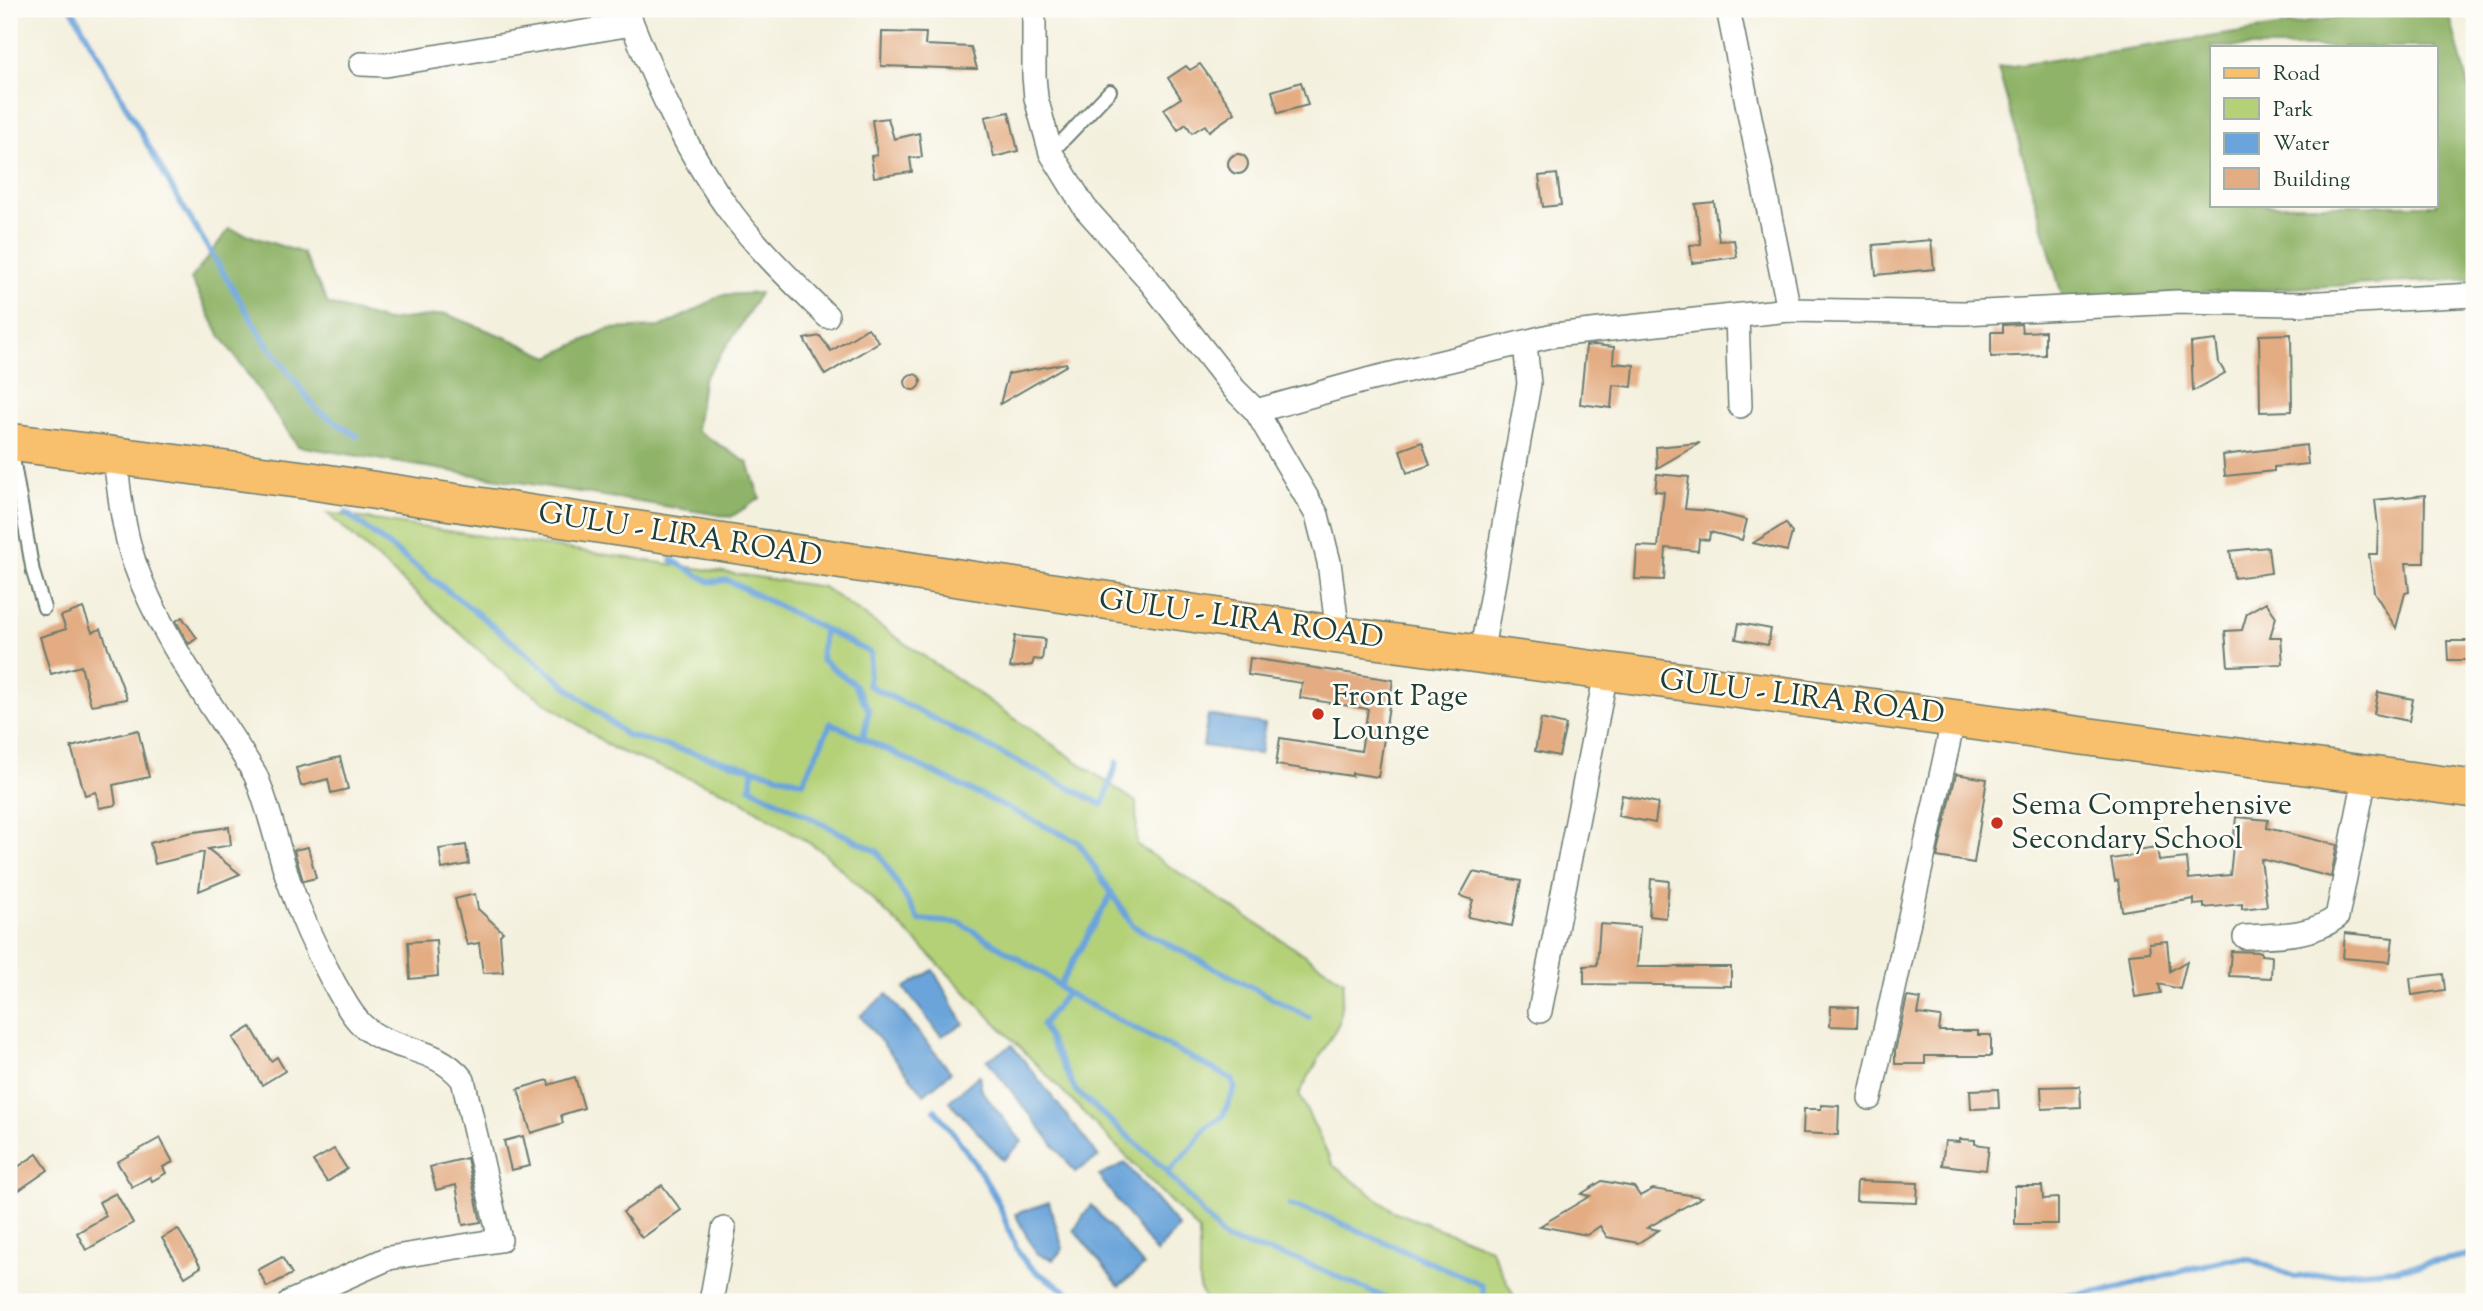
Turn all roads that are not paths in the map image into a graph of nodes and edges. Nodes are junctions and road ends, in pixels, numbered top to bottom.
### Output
1 (1034, 9) edge
2 (1728, 9) edge
3 (629, 16) edge
4 (362, 64) dead end
5 (1110, 91) dead end
6 (1051, 153) junction
7 (2474, 295) edge
8 (1789, 310) junction
9 (827, 316) dead end
10 (1737, 316) junction
11 (1525, 343) junction
12 (1740, 406) dead end
13 (1256, 411) junction
14 (10, 442) edge
15 (115, 457) junction
16 (44, 608) dead end
17 (1338, 635) junction
18 (1481, 654) junction
19 (1606, 673) junction
20 (1954, 717) junction
21 (2366, 774) junction
22 (2474, 789) edge
23 (2245, 937) dead end
24 (1540, 1011) dead end
25 (1870, 1098) dead end
26 (724, 1229) dead end
27 (290, 1302) edge
28 (711, 1302) edge

1 - 6 street
2 - 8 street
3 - 4 street
3 - 9 street
5 - 6 lane
6 - 13 street
7 - 8 street
8 - 10 street
10 - 11 street
10 - 12 street
11 - 13 street
11 - 18 street
13 - 17 street
14 - 15 main road, GULU - LIRA ROAD
14 - 16 lane
15 - 17 main road, GULU - LIRA ROAD
15 - 27 street
17 - 18 main road, GULU - LIRA ROAD
18 - 19 main road, GULU - LIRA ROAD
19 - 20 main road, GULU - LIRA ROAD
19 - 24 street
20 - 21 main road, GULU - LIRA ROAD
20 - 25 street
21 - 22 main road, GULU - LIRA ROAD
21 - 23 street
26 - 28 street

